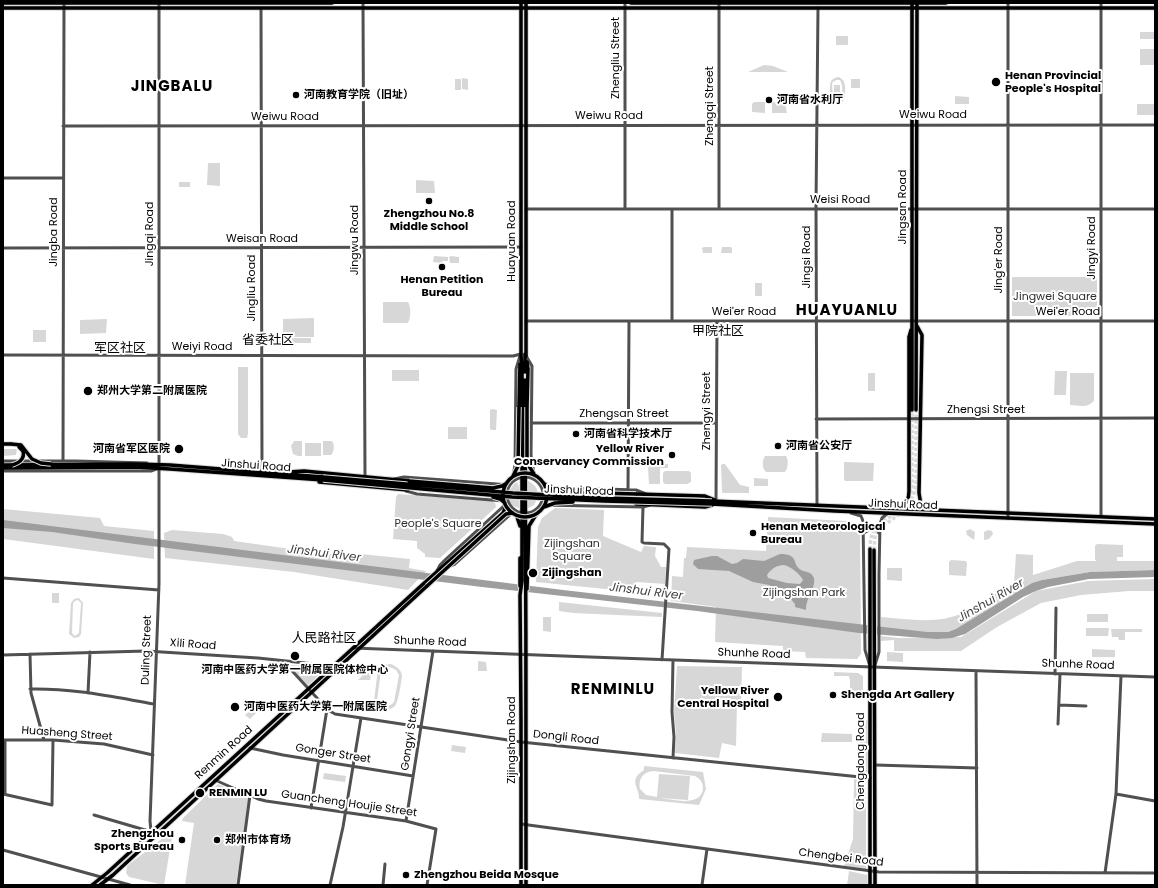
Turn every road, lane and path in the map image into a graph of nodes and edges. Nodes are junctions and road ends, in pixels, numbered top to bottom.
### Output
1 (3, 3) edge
2 (13, 3) edge
3 (64, 3) edge
4 (160, 3) edge
5 (332, 3) edge
6 (363, 3) edge
7 (625, 3) edge
8 (631, 3) edge
9 (719, 3) edge
10 (912, 3) edge
11 (917, 3) edge
12 (946, 3) edge
13 (521, 5) edge
14 (526, 5) edge
15 (1008, 5) edge
16 (1101, 5) edge
17 (3, 8) edge
18 (64, 8) junction
19 (160, 8) junction
20 (260, 8) junction
21 (363, 8) junction
22 (625, 8) junction
23 (719, 8) junction
24 (818, 8) junction
25 (912, 8) junction
26 (917, 8) junction
27 (1155, 8) edge
28 (817, 124) junction
29 (912, 124) junction
30 (917, 124) junction
31 (1008, 124) junction
32 (1101, 124) junction
33 (1155, 124) edge
34 (521, 125) junction
35 (526, 125) junction
36 (625, 125) junction
37 (719, 125) junction
38 (63, 126) junction
39 (159, 126) junction
40 (261, 126) junction
41 (364, 126) junction
42 (3, 178) edge
43 (63, 178) junction
44 (526, 209) junction
45 (625, 209) junction
46 (672, 209) junction
47 (719, 209) junction
48 (816, 209) junction
49 (914, 209) junction
50 (1008, 209) junction
51 (1101, 209) junction
52 (1155, 209) edge
53 (364, 247) junction
54 (521, 247) junction
55 (3, 248) edge
56 (63, 248) junction
57 (159, 248) junction
58 (261, 248) junction
59 (526, 321) junction
60 (629, 321) junction
61 (672, 321) junction
62 (717, 321) junction
63 (816, 321) junction
64 (1008, 321) junction
65 (1101, 321) junction
66 (1155, 321) edge
67 (915, 323) junction
68 (523, 354) junction
69 (3, 355) edge
70 (63, 356) junction
71 (159, 356) junction
72 (262, 356) junction
73 (365, 356) junction
74 (914, 410) tunnel mouth
75 (1101, 418) junction
76 (1155, 418) edge
77 (816, 419) junction
78 (909, 419) junction
79 (920, 419) junction
80 (1008, 419) junction
81 (531, 423) junction
82 (628, 423) junction
83 (716, 423) junction
84 (3, 444) edge
85 (11, 444) junction
86 (3, 461) edge
87 (63, 461) junction
88 (50, 464) junction
89 (3, 465) edge
90 (12, 465) junction
91 (135, 466) junction
92 (160, 466) junction
93 (3, 470) edge
94 (262, 471) junction
95 (276, 474) junction
96 (365, 476) junction
97 (523, 477) junction
98 (535, 478) junction
99 (393, 479) junction
100 (510, 482) junction
101 (543, 482) junction
102 (542, 487) junction
103 (397, 489) junction
104 (628, 490) junction
105 (650, 495) junction
106 (714, 502) junction
107 (507, 504) junction
108 (650, 505) junction
109 (817, 505) junction
110 (541, 507) junction
111 (642, 508) junction
112 (900, 508) junction
113 (925, 509) junction
114 (847, 511) junction
115 (515, 512) junction
116 (523, 513) junction
117 (537, 513) junction
118 (888, 513) junction
119 (1008, 513) junction
120 (1101, 516) junction
121 (1008, 518) junction
122 (1155, 519) edge
123 (1155, 524) edge
124 (864, 533) junction
125 (880, 535) junction
126 (872, 550) tunnel mouth
127 (3, 578) edge
128 (524, 581) junction
129 (158, 590) junction
130 (1056, 608) dead end
131 (874, 623) junction
132 (874, 638) junction
133 (353, 648) junction
134 (360, 648) junction
135 (434, 651) junction
136 (90, 652) junction
137 (156, 652) junction
138 (30, 654) junction
139 (3, 655) edge
140 (521, 655) junction
141 (526, 655) junction
142 (662, 660) junction
143 (673, 660) junction
144 (283, 661) junction
145 (333, 666) junction
146 (873, 667) junction
147 (976, 671) junction
148 (1055, 674) junction
149 (1060, 674) junction
150 (1121, 676) junction
151 (1155, 677) edge
152 (30, 689) junction
153 (308, 689) junction
154 (311, 692) junction
155 (88, 693) junction
156 (154, 704) junction
157 (1059, 706) junction
158 (1086, 706) dead end
159 (327, 709) junction
160 (361, 718) junction
161 (1058, 724) dead end
162 (421, 727) junction
163 (4, 740) edge
164 (44, 740) junction
165 (53, 740) junction
166 (521, 742) junction
167 (527, 743) junction
168 (250, 748) junction
169 (152, 755) junction
170 (673, 758) junction
171 (318, 761) junction
172 (874, 765) junction
173 (354, 766) junction
174 (977, 768) junction
175 (413, 776) junction
176 (870, 778) junction
177 (215, 780) junction
178 (4, 794) edge
179 (1116, 794) junction
180 (250, 795) junction
181 (1155, 801) edge
182 (311, 808) junction
183 (346, 812) junction
184 (94, 815) dead end
185 (406, 821) junction
186 (521, 824) junction
187 (526, 825) junction
188 (152, 832) junction
189 (155, 835) junction
190 (707, 849) junction
191 (3, 850) edge
192 (385, 864) dead end
193 (872, 872) junction
194 (977, 873) junction
195 (1105, 873) junction
196 (1155, 873) edge
197 (102, 877) junction
198 (107, 878) junction
199 (92, 885) edge
200 (100, 885) edge
201 (130, 885) edge
202 (238, 885) edge
203 (330, 885) edge
204 (383, 885) edge
205 (428, 885) edge
206 (521, 885) edge
207 (526, 885) edge
208 (702, 885) edge
209 (870, 885) edge
210 (875, 885) edge
211 (977, 885) edge

1 - 2 main road
2 - 3 main road
3 - 4 main road
3 - 18 street, Jingba Road
4 - 5 main road
4 - 19 street, Jingqi Road
6 - 21 street, Jingwu Road
7 - 22 street, Zhengliu Street
8 - 9 main road
9 - 10 main road
9 - 23 street, Zhengqi Street
10 - 11 main road
10 - 25 main road, Jingsan Road
11 - 12 main road
11 - 26 main road, Jingsan Road
13 - 14 main road
13 - 21 main road
13 - 34 main road, Huayuan Road
14 - 22 main road
14 - 35 main road, Huayuan Road
15 - 16 main road
15 - 26 main road
15 - 31 street, Jing'er Road
16 - 27 main road
16 - 32 street, Jingyi Road
17 - 18 main road
18 - 19 main road
18 - 38 street, Jingba Road
19 - 20 main road
19 - 39 street, Jingqi Road
20 - 21 main road
20 - 40 street, Jingliu Road
21 - 41 street, Jingwu Road
22 - 23 main road
22 - 36 street, Zhengliu Street
23 - 24 main road
23 - 37 street, Zhengqi Street
24 - 25 main road
24 - 28 street, Jingsi Road
25 - 26 main road
25 - 29 main road, Jingsan Road
26 - 30 main road, Jingsan Road
28 - 29 street, Weiwu Road
28 - 37 street, Weiwu Road
28 - 48 street, Jingsi Road
29 - 30 street, Weiwu Road
29 - 49 main road, Jingsan Road
30 - 31 street, Weiwu Road
30 - 49 main road, Jingsan Road
31 - 32 street, Weiwu Road
31 - 50 street, Jing'er Road
32 - 33 street, Weiwu Road
32 - 51 street, Jingyi Road
34 - 35 street, Weiwu Road
34 - 41 street, Weiwu Road
34 - 54 main road, Huayuan Road
35 - 36 street, Weiwu Road
35 - 44 main road, Huayuan Road
36 - 37 street, Weiwu Road
36 - 45 street, Zhengliu Street
37 - 47 street, Zhengqi Street
38 - 39 street, Weiwu Road
38 - 43 street, Jingba Road
39 - 40 street, Weiwu Road
39 - 57 street, Jingqi Road
40 - 41 street, Weiwu Road
40 - 58 street, Jingliu Road
41 - 53 street, Jingwu Road
42 - 43 street
43 - 56 street, Jingba Road
44 - 45 street, Weisi Road
44 - 59 main road, Huayuan Road
45 - 46 street, Weisi Road
46 - 47 street, Weisi Road
46 - 61 street
47 - 48 street, Weisi Road
48 - 49 street, Weisi Road
48 - 63 street, Jingsi Road
49 - 50 street, Weisi Road
49 - 67 main road, Jingsan Road
50 - 51 street, Weisi Road
50 - 64 street, Jing'er Road
51 - 52 street, Weisi Road
51 - 65 street, Jingyi Road
53 - 54 street, Weisan Road
53 - 58 street, Weisan Road
53 - 73 street, Jingwu Road
54 - 68 main road, Huayuan Road
55 - 56 street, Weisan Road
56 - 57 street, Weisan Road
56 - 70 street, Jingba Road
57 - 58 street, Weisan Road
57 - 71 street, Jingqi Road
58 - 72 street, Jingliu Road
59 - 60 street, Wei'er Road
59 - 68 main road, Huayuan Road
60 - 61 street, Wei'er Road
60 - 82 street
61 - 62 street, Wei'er Road
62 - 63 street, Wei'er Road
62 - 83 street, Zhengyi Street
63 - 67 street, Wei'er Road
63 - 77 street, Jingsi Road
64 - 65 street, Wei'er Road
64 - 67 street, Wei'er Road
64 - 80 street, Jing'er Road
65 - 66 street, Wei'er Road
65 - 75 street, Jingyi Road
67 - 74 main road, Jingsan Road
67 - 78 main road
67 - 79 main road
68 - 73 street, Weiyi Road
68 - 81 street
68 - 97 main road
68 - 98 main road, Huayuan Road, bridge
68 - 100 street
68 - 100 main road, Huayuan Road, bridge
69 - 70 street, Weiyi Road
70 - 71 street, Weiyi Road
70 - 87 street, Jingba Road
71 - 72 street, Weiyi Road
71 - 92 street, Jingqi Road
72 - 73 street, Weiyi Road
72 - 94 street, Jingliu Road
73 - 96 street, Jingwu Road
75 - 76 street, Zhengsi Street
75 - 80 street, Zhengsi Street
75 - 120 street, Jingyi Road
77 - 78 street, Zhengsi Street
77 - 109 street, Jingsi Road
78 - 79 street, Zhengsi Street
78 - 112 main road
79 - 80 street, Zhengsi Street
79 - 113 main road
80 - 119 street, Jing'er Road
81 - 82 street, Zhengsan Street
81 - 98 street
82 - 83 street, Zhengsan Street
82 - 104 street
83 - 106 street, Zhengyi Street
84 - 85 main road
85 - 88 main road, bridge
85 - 90 main road, bridge
86 - 87 street
87 - 92 street
88 - 90 main road, Jinshui Road, bridge
88 - 91 main road, Jinshui Road
89 - 90 main road, Jinshui Road
91 - 92 main road, Jinshui Road
91 - 93 main road, Jinshui Road
92 - 93 street
92 - 94 main road, Jinshui Road
92 - 95 main road, Jinshui Road
92 - 129 street, Duling Street
94 - 95 main road, Jinshui Road
95 - 96 main road
95 - 103 main road
95 - 106 main road, Jinshui Road, bridge
96 - 99 main road
97 - 98 street
97 - 100 street
97 - 116 main road
98 - 100 main road, bridge
98 - 101 main road, bridge
98 - 102 street
99 - 100 street
99 - 100 main road, bridge
100 - 107 main road, Huayuan Road, bridge
101 - 105 main road, bridge
101 - 110 main road, bridge
102 - 104 street
102 - 110 street
103 - 107 street
103 - 107 main road, bridge
104 - 105 street
105 - 106 main road
106 - 108 main road
106 - 109 main road, Jinshui Road
106 - 114 main road, Jinshui Road
107 - 115 main road, bridge
107 - 133 main road, Renmin Road, bridge
108 - 110 main road, bridge
108 - 111 street
109 - 112 main road, Jinshui Road
110 - 111 street
110 - 116 street
110 - 117 main road, bridge
111 - 142 street
112 - 113 main road, Jinshui Road
113 - 119 main road, Jinshui Road
114 - 118 main road, Jinshui Road
114 - 124 street
115 - 116 street
115 - 117 main road, bridge
115 - 128 main road
115 - 134 main road, Renmin Road, bridge
116 - 128 main road
117 - 128 main road
118 - 121 main road, Jinshui Road
118 - 125 street
119 - 120 main road, Jinshui Road
119 - 121 street, Jing'er Road
120 - 122 main road, Jinshui Road
121 - 123 main road, Jinshui Road
124 - 125 street
124 - 146 street
125 - 131 street
126 - 131 main road
127 - 129 street
128 - 140 main road, Zijingshan Road
128 - 141 main road, Zijingshan Road
129 - 137 street, Duling Street
130 - 148 street
131 - 132 main road, Chengdong Road
131 - 132 street
132 - 146 main road, Chengdong Road
132 - 146 street
133 - 134 street, Shunhe Road
133 - 145 main road, Renmin Road
134 - 135 street, Shunhe Road
134 - 154 main road, Renmin Road
135 - 140 street, Shunhe Road
135 - 162 street, Gongyi Street
136 - 137 street, Xili Road
136 - 138 street, Xili Road
136 - 155 street
137 - 144 street, Xili Road
137 - 156 street, Duling Street
138 - 139 street, Xili Road
138 - 152 street
140 - 141 street, Shunhe Road
140 - 166 main road, Zijingshan Road
141 - 142 street, Shunhe Road
141 - 167 main road, Zijingshan Road
142 - 143 street, Shunhe Road
143 - 146 street, Shunhe Road
143 - 170 street
144 - 145 street, Xili Road
144 - 153 street, Dongli Road
145 - 153 main road, Renmin Road
146 - 147 street, Shunhe Road
146 - 172 main road, Chengdong Road
146 - 176 main road, Chengdong Road
147 - 148 street, Shunhe Road
147 - 174 street
148 - 149 street, Shunhe Road
149 - 150 street, Shunhe Road
149 - 157 street
150 - 151 street, Shunhe Road
150 - 179 street
152 - 155 street
152 - 164 street
153 - 154 street, Dongli Road
153 - 188 main road, Renmin Road
154 - 159 street, Dongli Road
154 - 168 main road, Renmin Road
155 - 156 street
156 - 169 street, Duling Street
157 - 158 street
157 - 161 street
159 - 160 street, Dongli Road
159 - 171 street
160 - 162 street, Dongli Road
160 - 173 street
162 - 166 street, Dongli Road
162 - 175 street, Gongyi Street
163 - 164 street, Huasheng Street
163 - 178 street
164 - 165 street, Huasheng Street
165 - 169 street, Huasheng Street
165 - 178 street
166 - 167 street, Dongli Road
166 - 186 main road, Zijingshan Road
167 - 170 street, Dongli Road
167 - 187 main road, Zijingshan Road
168 - 171 street, Gonger Street
168 - 177 main road, Renmin Road
169 - 188 street, Duling Street
170 - 176 street, Dongli Road
171 - 173 street, Gonger Street
171 - 182 street
172 - 174 street
172 - 193 main road, Chengdong Road
173 - 175 street, Gonger Street
173 - 183 street
174 - 194 street
175 - 185 street, Gongyi Street
176 - 193 main road, Chengdong Road
177 - 180 street, Guancheng Houjie Street
177 - 189 main road, Renmin Road
179 - 181 street
179 - 195 street
180 - 182 street, Guancheng Houjie Street
180 - 202 street
182 - 183 street, Guancheng Houjie Street
183 - 185 street, Guancheng Houjie Street
183 - 203 street
184 - 188 street
185 - 205 street, Guancheng Houjie Street
186 - 187 street, Chengbei Road
186 - 206 main road, Zijingshan Road
187 - 190 street, Chengbei Road
187 - 207 main road, Zijingshan Road
188 - 189 street
188 - 197 main road, Renmin Road
189 - 198 main road, Renmin Road
190 - 193 street, Chengbei Road
190 - 208 street
191 - 197 street
192 - 204 street
193 - 194 street, Chengbei Road
193 - 209 main road, Chengdong Road
193 - 210 main road, Chengdong Road
194 - 195 street, Chengbei Road
194 - 211 street
195 - 196 street, Chengbei Road
197 - 198 street
197 - 199 main road, Renmin Road
198 - 200 main road, Renmin Road
198 - 201 street

